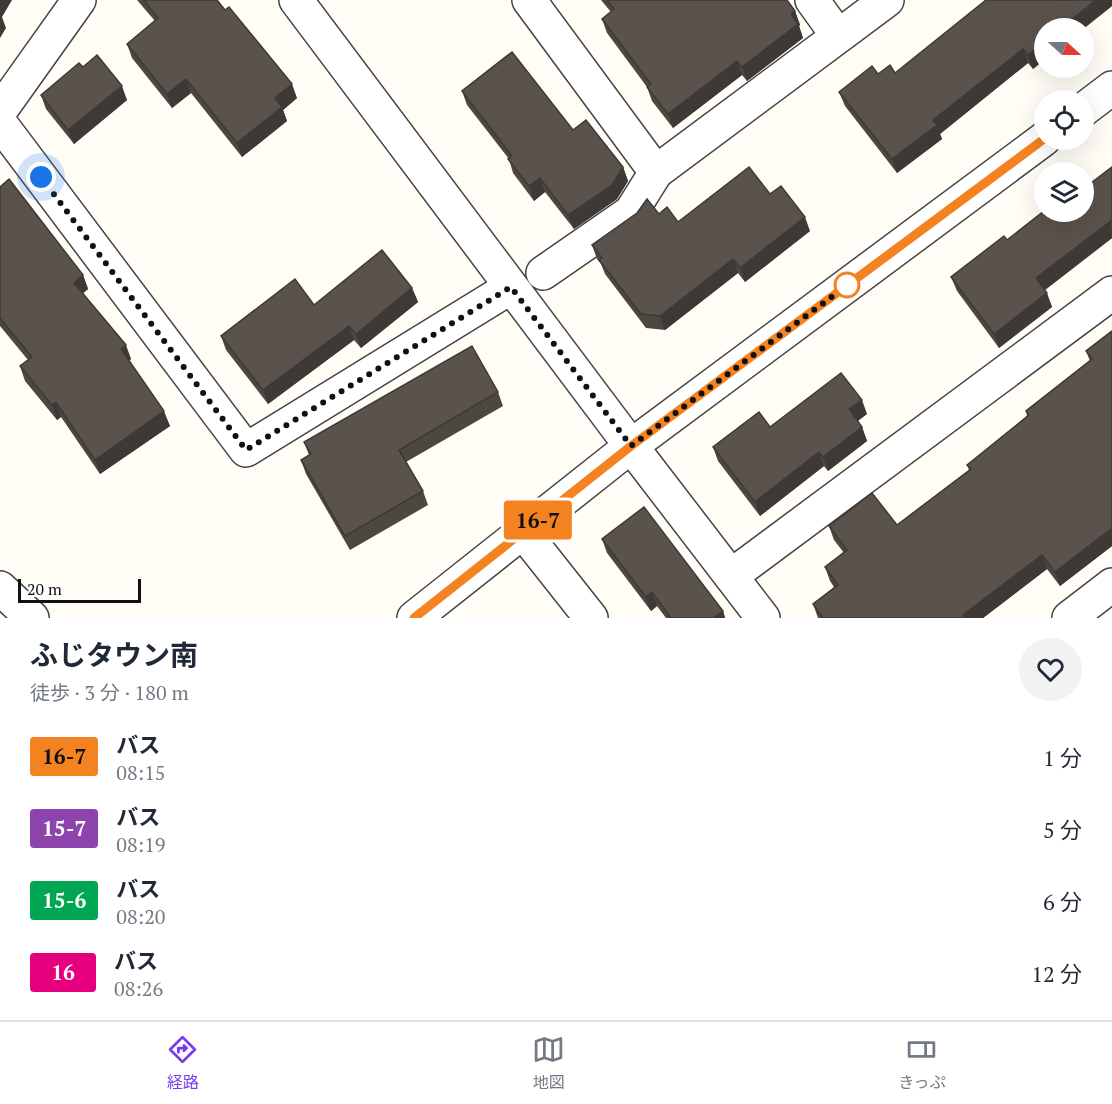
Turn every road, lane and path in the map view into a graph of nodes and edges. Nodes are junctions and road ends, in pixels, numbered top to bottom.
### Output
1 (79, 0) edge
2 (296, 0) edge
3 (529, 0) edge
4 (812, 0) edge
5 (887, 0) edge
6 (838, 36) junction
7 (1112, 88) edge
8 (1094, 102) edge
9 (0, 111) edge
10 (0, 123) edge
11 (1034, 146) edge
12 (656, 172) junction
13 (543, 273) dead end
14 (511, 287) junction
15 (1112, 293) edge
16 (631, 446) junction
17 (523, 531) junction
18 (731, 576) junction
19 (1112, 585) edge
20 (0, 588) edge
21 (32, 618) edge
22 (414, 618) edge
23 (591, 618) edge
24 (764, 618) edge
25 (1069, 618) edge

1 - 9 street
2 - 14 street
3 - 12 street
4 - 6 street
5 - 6 street
6 - 12 street
7 - 8 street
10 - 14 street
11 - 16 street
12 - 13 street
14 - 16 street
15 - 18 street
16 - 17 street
16 - 18 street
17 - 22 street
17 - 23 street
18 - 24 street
19 - 25 street
20 - 21 street

